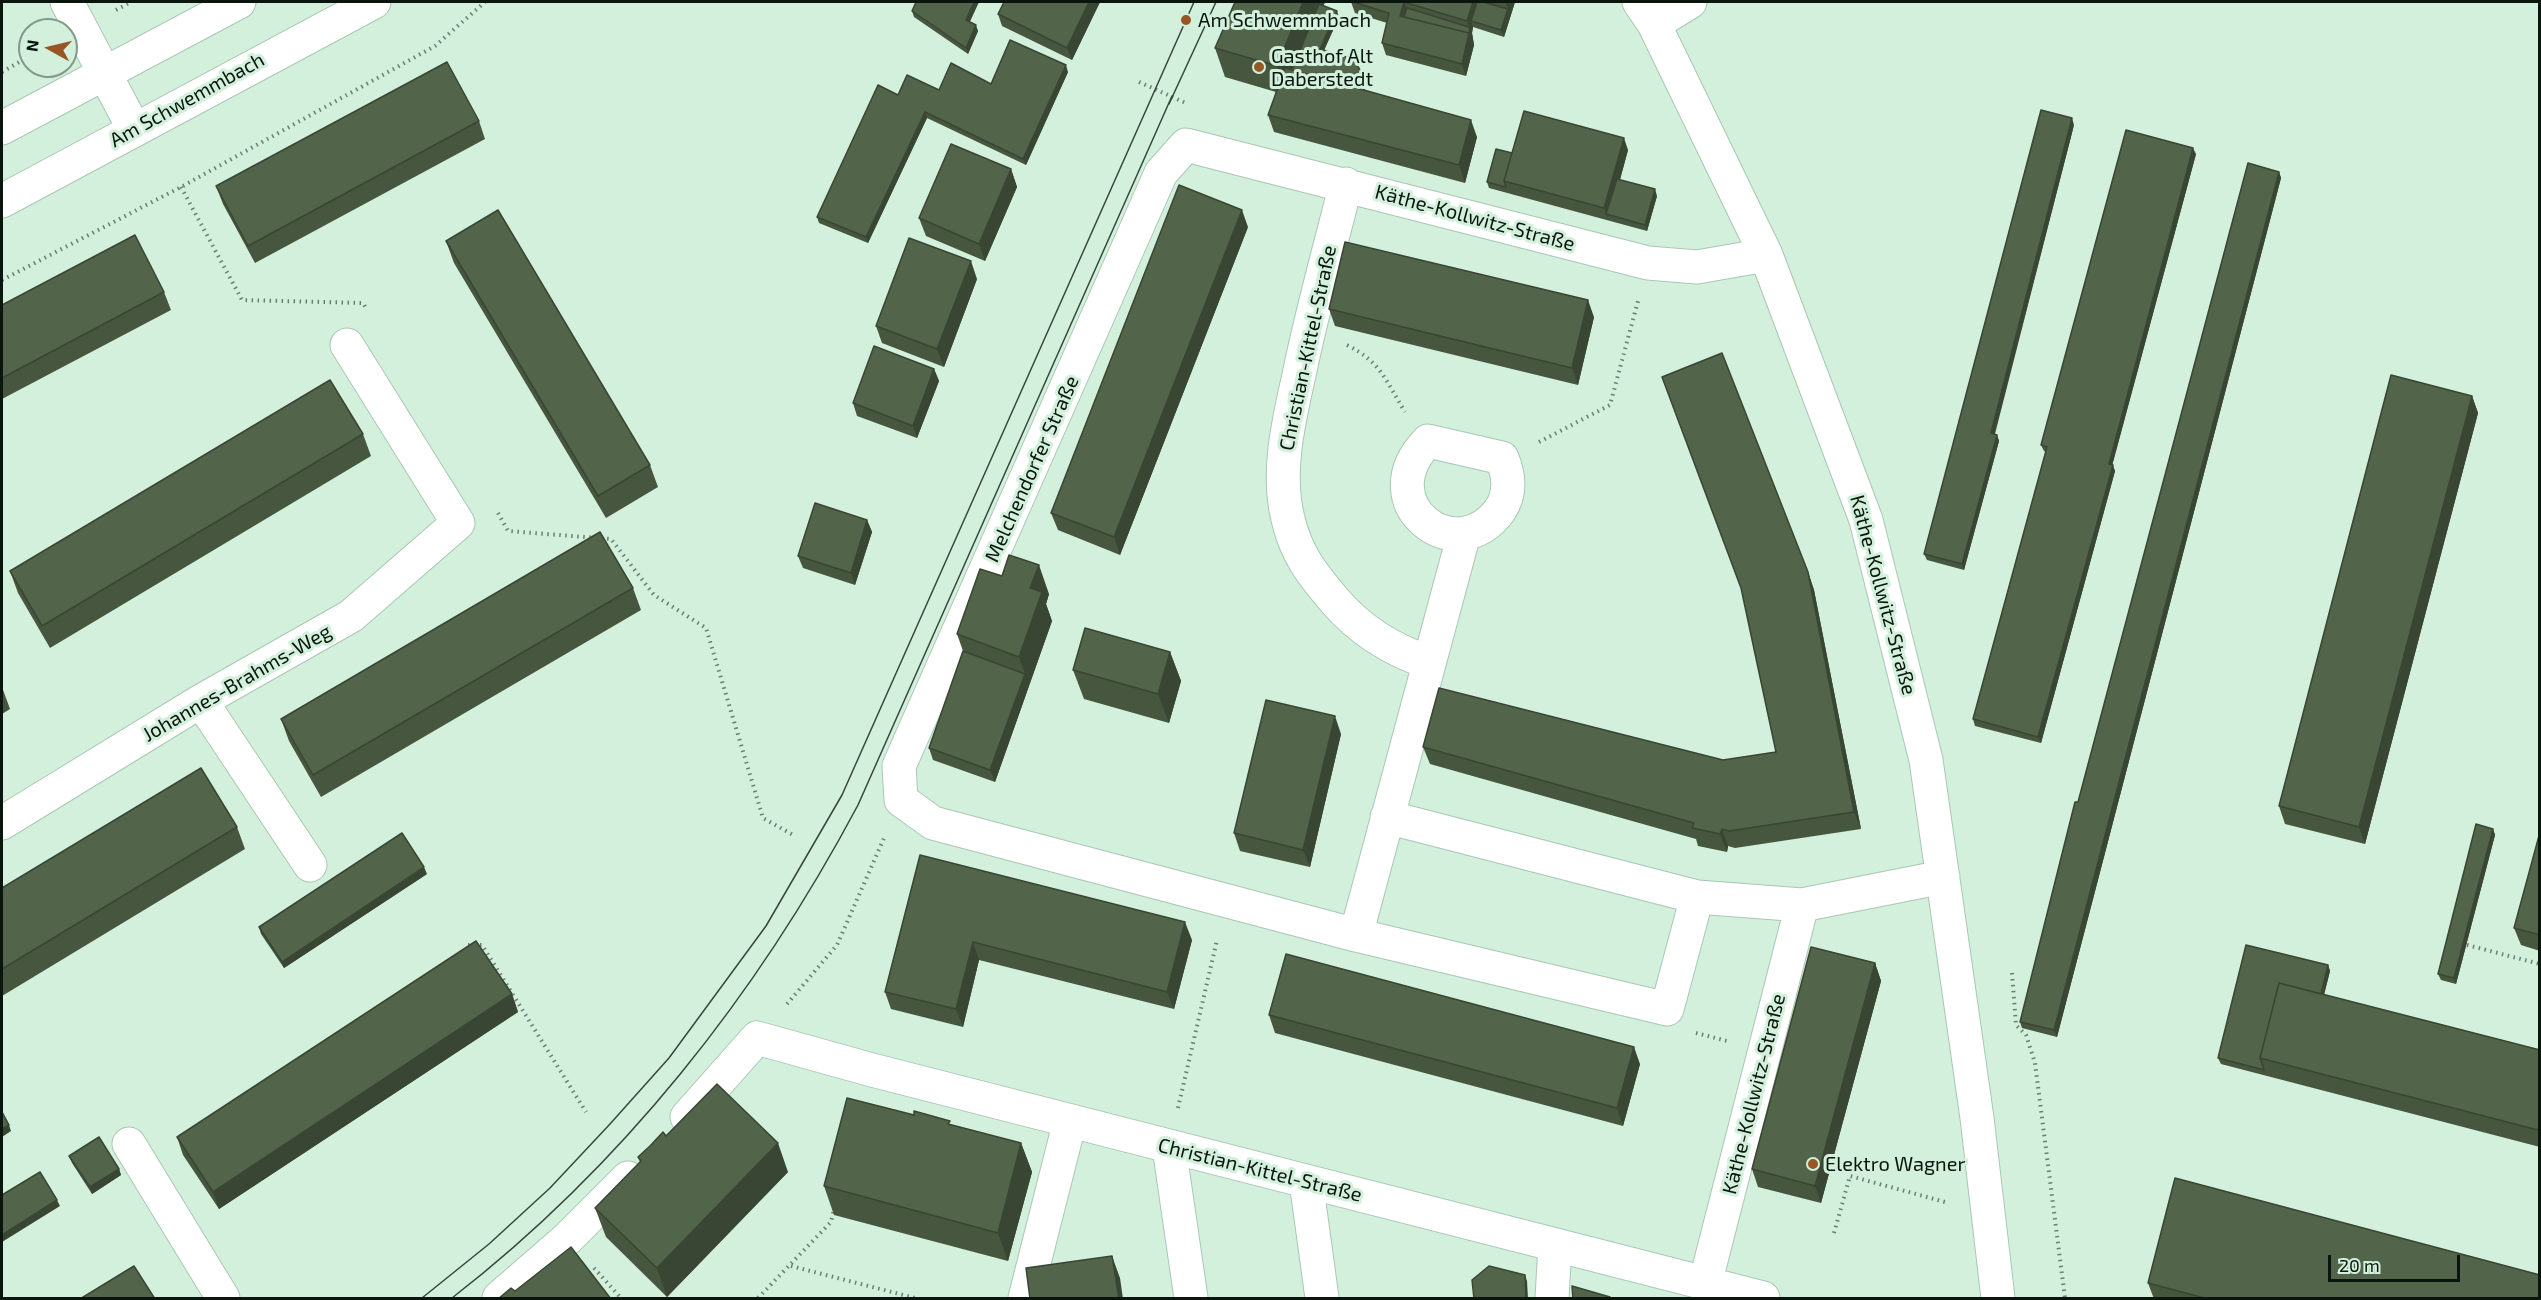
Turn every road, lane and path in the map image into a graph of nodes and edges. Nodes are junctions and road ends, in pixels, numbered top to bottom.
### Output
1 (67, 2) edge
2 (239, 2) edge
3 (374, 2) edge
4 (485, 2) edge
5 (1690, 2) edge
6 (1647, 13) edge
7 (18, 63) edge
8 (2, 72) edge
9 (104, 74) junction
10 (2, 128) edge
11 (134, 129) junction
12 (1186, 145) joint
13 (1346, 184) junction
14 (181, 187) junction
15 (2, 201) edge
16 (1766, 255) junction
17 (1648, 263) junction
18 (2, 280) edge
19 (369, 313) dead end
20 (1309, 325) junction
21 (347, 345) dead end
22 (1428, 441) junction
23 (1502, 458) junction
24 (493, 505) dead end
25 (1464, 534) junction
26 (1428, 662) junction
27 (201, 701) junction
28 (902, 800) junction
29 (1387, 817) junction
30 (2, 824) edge
31 (792, 835) dead end
32 (310, 865) dead end
33 (1943, 877) junction
34 (1697, 897) junction
35 (1226, 902) junction
36 (1802, 905) junction
37 (1356, 935) junction
38 (468, 945) edge
39 (2467, 945) edge
40 (2540, 964) edge
41 (2012, 973) dead end
42 (1690, 1032) dead end
43 (757, 1038) junction
44 (1736, 1043) dead end
45 (586, 1112) dead end
46 (1070, 1121) junction
47 (669, 1136) edge
48 (129, 1144) dead end
49 (1169, 1147) junction
50 (645, 1160) edge
51 (1306, 1181) junction
52 (837, 1200) edge
53 (1945, 1202) dead end
54 (1834, 1233) dead end
55 (1555, 1245) junction
56 (791, 1266) junction
57 (1705, 1284) junction
58 (223, 1299) edge
59 (499, 1299) edge
60 (758, 1299) edge
61 (915, 1299) edge
62 (1025, 1299) edge
63 (1191, 1299) edge
64 (1322, 1299) edge
65 (1552, 1299) edge
66 (1763, 1299) edge
67 (1998, 1299) edge
68 (2065, 1299) edge

1 - 9 street
2 - 9 street
3 - 11 street, Am Schwemmbach
4 - 14 path
5 - 6 street
6 - 16 street, Käthe-Kollwitz-Straße
7 - 8 path
9 - 10 street
9 - 11 street
11 - 15 street, Am Schwemmbach
12 - 13 street, Käthe-Kollwitz-Straße
12 - 28 street, Melchendorfer Straße
13 - 17 street, Käthe-Kollwitz-Straße
13 - 20 street, Christian-Kittel-Straße
14 - 18 path
14 - 19 path
16 - 17 street, Käthe-Kollwitz-Straße
16 - 33 street, Käthe-Kollwitz-Straße
17 - 23 path
20 - 22 path
20 - 26 street, Christian-Kittel-Straße
21 - 27 street, Johannes-Brahms-Weg
22 - 23 street
22 - 25 street
23 - 25 street
24 - 31 path
25 - 26 street
26 - 29 street
27 - 30 street, Johannes-Brahms-Weg
27 - 32 street
28 - 35 street
28 - 43 path
29 - 34 street
29 - 37 street
33 - 36 street
33 - 67 street, Käthe-Kollwitz-Straße
34 - 36 street
34 - 37 street
35 - 37 street
35 - 49 path
36 - 57 street, Käthe-Kollwitz-Straße
38 - 45 path
39 - 40 path
41 - 68 path
42 - 44 path
43 - 46 street, Christian-Kittel-Straße
43 - 47 street
46 - 49 street, Christian-Kittel-Straße
46 - 62 street
48 - 58 street
49 - 51 street, Christian-Kittel-Straße
49 - 63 street
50 - 59 street
51 - 55 street, Christian-Kittel-Straße
51 - 64 street
52 - 56 path
53 - 54 path
55 - 57 street, Christian-Kittel-Straße
55 - 65 street
56 - 60 path
56 - 61 path
57 - 66 street, Christian-Kittel-Straße

